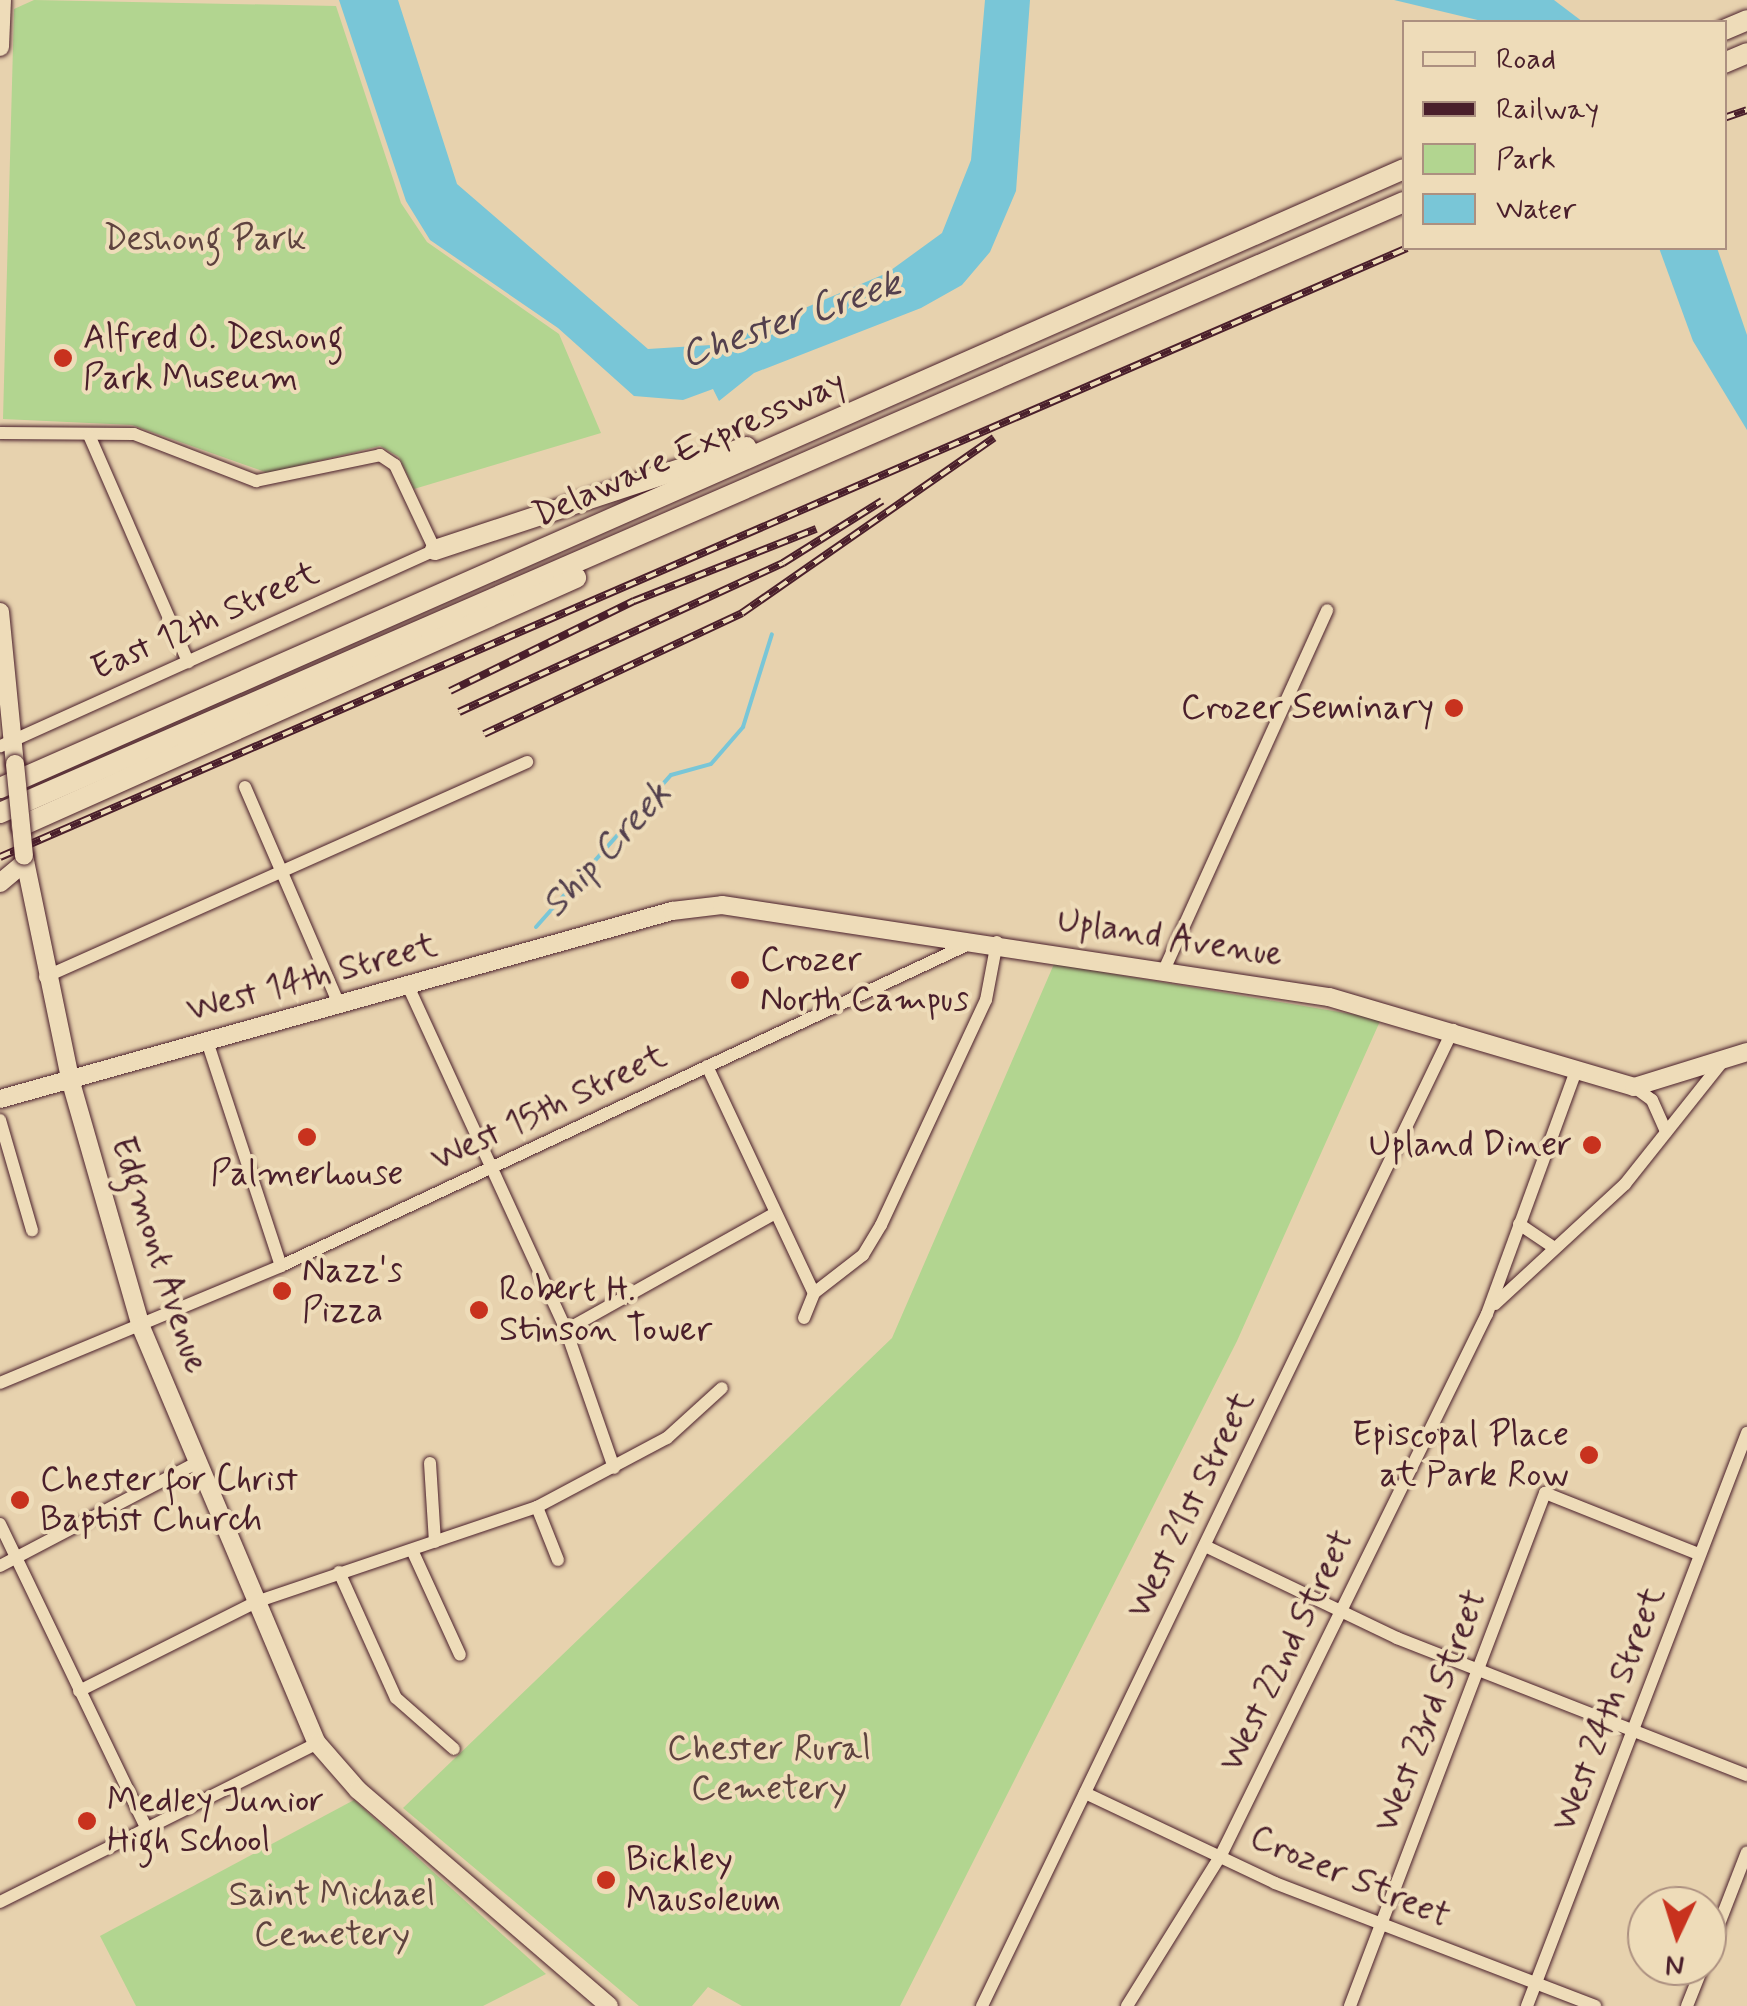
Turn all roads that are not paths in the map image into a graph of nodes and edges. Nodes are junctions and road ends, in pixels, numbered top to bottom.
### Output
1 (2, 0) edge
2 (0, 47) edge
3 (1402, 170) edge
4 (1402, 203) edge
5 (875, 402) junction
6 (0, 433) edge
7 (89, 435) junction
8 (746, 490) junction
9 (434, 550) junction
10 (1327, 610) dead end
11 (0, 612) edge
12 (188, 662) junction
13 (7, 743) edge
14 (527, 762) dead end
15 (245, 787) dead end
16 (0, 788) edge
17 (0, 813) edge
18 (21, 826) junction
19 (25, 859) junction
20 (284, 872) junction
21 (0, 883) edge
22 (571, 940) joint
23 (988, 940) junction
24 (1164, 970) junction
25 (45, 977) junction
26 (408, 986) junction
27 (338, 1004) junction
28 (1453, 1030) junction
29 (206, 1041) junction
30 (1747, 1052) edge
31 (1726, 1057) junction
32 (707, 1066) junction
33 (1576, 1070) junction
34 (70, 1079) junction
35 (1634, 1087) junction
36 (0, 1099) edge
37 (0, 1120) edge
38 (1666, 1132) junction
39 (491, 1170) junction
40 (772, 1215) junction
41 (1518, 1224) junction
42 (32, 1230) dead end
43 (1552, 1246) junction
44 (282, 1266) junction
45 (814, 1294) junction
46 (1488, 1314) junction
47 (804, 1318) dead end
48 (140, 1327) junction
49 (566, 1330) junction
50 (0, 1383) edge
51 (722, 1388) dead end
52 (1747, 1434) edge
53 (198, 1462) junction
54 (430, 1463) dead end
55 (614, 1468) junction
56 (537, 1507) junction
57 (0, 1524) edge
58 (435, 1542) junction
59 (1205, 1546) junction
60 (412, 1550) junction
61 (1696, 1552) junction
62 (558, 1560) dead end
63 (7, 1563) edge
64 (339, 1572) junction
65 (256, 1602) junction
66 (1340, 1611) junction
67 (460, 1655) dead end
68 (1479, 1672) junction
69 (79, 1691) junction
70 (1635, 1730) junction
71 (317, 1743) junction
72 (454, 1749) dead end
73 (1747, 1775) edge
74 (1085, 1792) junction
75 (146, 1828) junction
76 (1747, 1852) edge
77 (1221, 1855) junction
78 (0, 1902) edge
79 (1727, 1904) edge
80 (1381, 1925) junction
81 (1536, 1984) junction
82 (608, 2006) edge
83 (982, 2006) edge
84 (1127, 2006) edge
85 (1350, 2006) edge
86 (1527, 2006) edge
87 (1595, 2006) edge

1 - 2 main road
3 - 5 highway, Delaware Expressway
4 - 8 highway, Delaware Expressway
5 - 9 highway
5 - 16 highway, Delaware Expressway
6 - 7 street
7 - 9 street
7 - 12 street
8 - 17 highway, Delaware Expressway
8 - 18 highway
9 - 12 street, East 12th Street
10 - 24 street
11 - 13 main road, Edgmont Avenue
12 - 13 street, East 12th Street
13 - 18 main road, Edgmont Avenue, bridge
14 - 20 street
15 - 20 street
18 - 19 main road, Edgmont Avenue, bridge
19 - 21 main road
19 - 25 main road, Edgmont Avenue
20 - 25 street
20 - 27 street
22 - 23 main road, Upland Avenue
22 - 26 main road, West 14th Street
23 - 24 main road, Upland Avenue
23 - 32 street, West 15th Street
23 - 45 street
24 - 28 main road, Upland Avenue
25 - 34 main road, Edgmont Avenue
26 - 27 main road, West 14th Street
26 - 39 street
27 - 29 main road, West 14th Street
28 - 33 main road, Upland Avenue
28 - 59 street, West 21st Street
29 - 34 main road, West 14th Street
29 - 44 street
30 - 31 main road
31 - 35 main road
31 - 38 street, West 22nd Street
32 - 39 street, West 15th Street
32 - 40 street
33 - 35 main road, Upland Avenue
33 - 41 street, West 22nd Street
34 - 36 main road, West 14th Street
34 - 48 main road, Edgmont Avenue
35 - 38 street
37 - 42 street
38 - 43 street, West 22nd Street
39 - 44 street, West 15th Street
39 - 49 street
40 - 45 street
40 - 49 street
41 - 43 street
41 - 46 street, West 22nd Street
43 - 46 street, West 22nd Street
44 - 48 street, West 15th Street
45 - 47 street
46 - 66 street, West 22nd Street
48 - 50 street, West 15th Street
48 - 53 main road, Edgmont Avenue
49 - 55 street
51 - 55 street
52 - 61 street, West 24th Street
53 - 63 street
53 - 65 main road, Edgmont Avenue
54 - 58 street
55 - 56 street
56 - 58 street
56 - 62 street
57 - 63 street
58 - 60 street
59 - 66 street
59 - 74 street, West 21st Street
60 - 64 street
60 - 67 street
61 - 68 street, West 23rd Street
61 - 70 street, West 24th Street
63 - 69 street
64 - 65 street
64 - 72 street
65 - 69 street
65 - 71 main road, Edgmont Avenue
66 - 68 street
66 - 77 street, West 22nd Street
68 - 70 street
68 - 80 street, West 23rd Street
69 - 75 street
70 - 73 street
70 - 81 street, West 24th Street
71 - 75 street
71 - 82 main road, Edgmont Avenue
74 - 77 street, Crozer Street
74 - 83 street, West 21st Street
75 - 78 street
76 - 79 street
77 - 80 street, Crozer Street
77 - 84 street, West 22nd Street
80 - 81 street, Crozer Street
80 - 85 street, West 23rd Street
81 - 86 street, West 24th Street
81 - 87 street, Crozer Street

